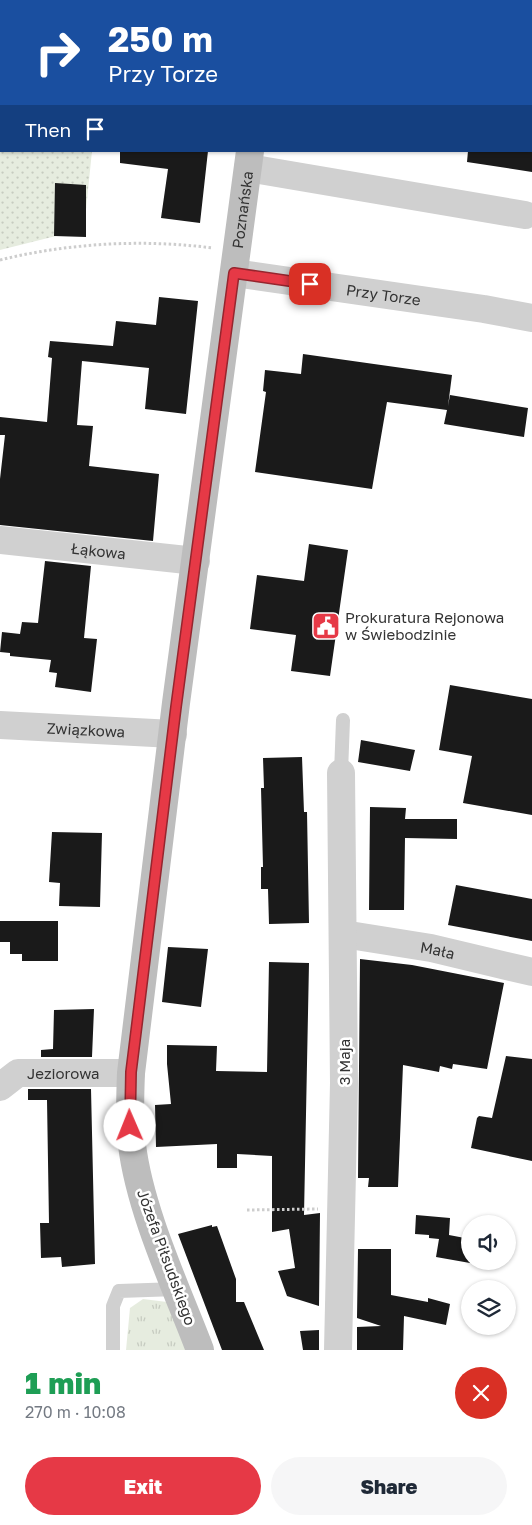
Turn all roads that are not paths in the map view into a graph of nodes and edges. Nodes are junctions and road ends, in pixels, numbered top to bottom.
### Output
1 (250, 160) edge
2 (525, 215) dead end
3 (235, 262) junction
4 (532, 318) edge
5 (0, 540) edge
6 (196, 561) junction
7 (343, 720) dead end
8 (0, 725) edge
9 (173, 734) junction
10 (341, 773) joint
11 (343, 934) junction
12 (532, 972) edge
13 (131, 1072) junction
14 (0, 1087) edge
15 (135, 1162) joint
16 (177, 1289) junction
17 (113, 1350) edge
18 (200, 1350) edge
19 (338, 1350) edge

1 - 2 street
1 - 3 street, Poznańska
3 - 4 street, Przy Torze
3 - 6 street, Poznańska
5 - 6 street, Łąkowa
6 - 9 street, Poznańska
7 - 10 lane
8 - 9 street, Związkowa
9 - 13 street, Poznańska
10 - 11 street, 3 Maja
11 - 12 street, Mała
11 - 19 street, 3 Maja
13 - 14 street, Jeziorowa
13 - 15 street, Poznańska
15 - 16 street, Józefa Piłsudskiego
16 - 17 lane
16 - 18 street, Józefa Piłsudskiego

